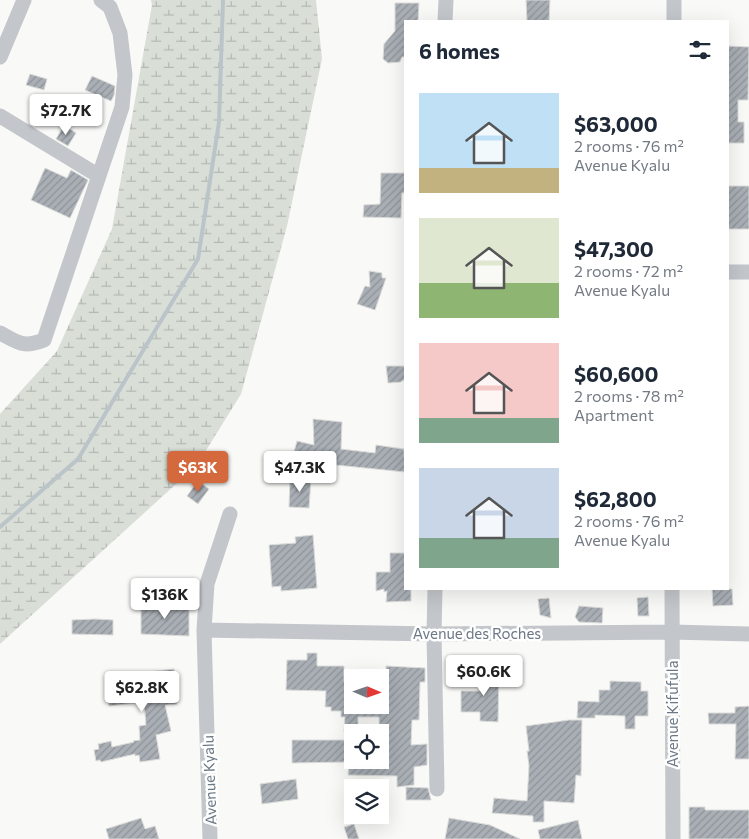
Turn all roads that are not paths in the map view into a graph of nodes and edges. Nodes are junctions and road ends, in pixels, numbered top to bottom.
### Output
1 (24, 0) edge
2 (101, 0) edge
3 (446, 0) edge
4 (674, 0) edge
5 (446, 20) edge
6 (674, 20) edge
7 (0, 57) edge
8 (0, 116) edge
9 (99, 176) junction
10 (729, 272) edge
11 (749, 272) edge
12 (0, 333) edge
13 (230, 514) dead end
14 (435, 590) edge
15 (672, 590) edge
16 (204, 630) junction
17 (672, 632) junction
18 (434, 634) junction
19 (749, 634) edge
20 (437, 789) dead end
21 (210, 839) edge
22 (673, 839) edge

1 - 7 street
2 - 9 street
3 - 5 street
4 - 6 street
8 - 9 street
9 - 12 street
10 - 11 street
13 - 16 street, Avenue Kyalu
14 - 18 street
15 - 17 street, Avenue Kifufula
16 - 18 street, Avenue des Roches
16 - 21 street, Avenue Kyalu
17 - 18 street, Avenue des Roches
17 - 19 street, Avenue des Roches
17 - 22 street, Avenue Kifufula
18 - 20 street

